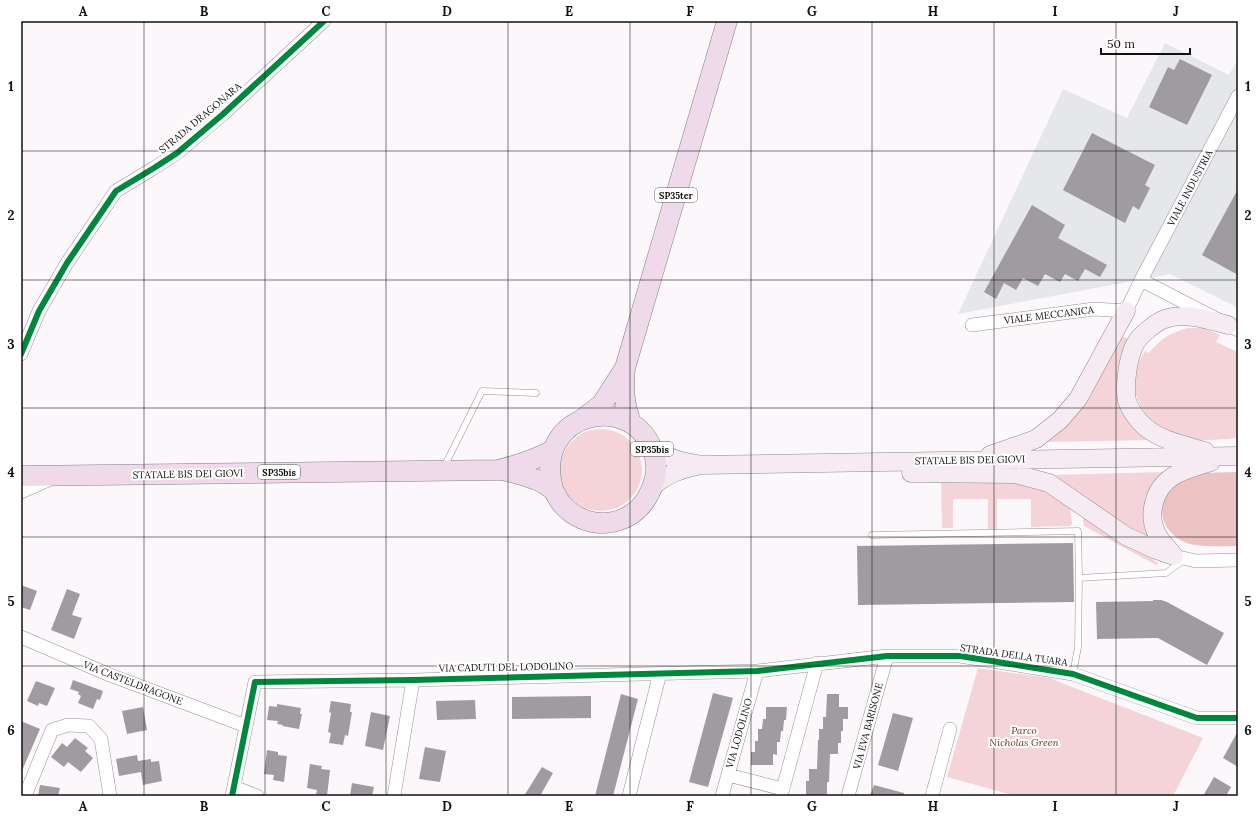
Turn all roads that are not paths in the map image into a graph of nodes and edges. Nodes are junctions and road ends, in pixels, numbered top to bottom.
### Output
1 (324, 21) edge
2 (728, 21) edge
3 (1238, 96) edge
4 (1141, 280) junction
5 (1126, 311) junction
6 (972, 325) dead end
7 (1233, 327) edge
8 (1136, 344) junction
9 (21, 354) edge
10 (624, 368) junction
11 (536, 393) dead end
12 (581, 420) junction
13 (631, 423) junction
14 (652, 447) junction
15 (553, 450) junction
16 (1233, 456) edge
17 (977, 460) junction
18 (854, 462) junction
19 (702, 465) junction
20 (442, 470) junction
21 (498, 470) junction
22 (21, 476) edge
23 (59, 476) junction
24 (654, 486) junction
25 (553, 489) junction
26 (21, 492) edge
27 (872, 535) dead end
28 (1179, 558) junction
29 (1238, 560) edge
30 (1079, 578) junction
31 (21, 637) edge
32 (887, 656) junction
33 (817, 663) junction
34 (757, 671) junction
35 (660, 674) junction
36 (1073, 674) junction
37 (413, 680) junction
38 (1238, 718) edge
39 (246, 726) junction
40 (950, 729) dead end
41 (728, 775) junction
42 (233, 792) edge
43 (782, 793) edge
44 (25, 796) edge
45 (110, 796) edge
46 (257, 796) edge
47 (394, 796) edge
48 (629, 796) edge
49 (722, 796) edge
50 (848, 796) edge
51 (932, 796) edge

1 - 9 street, STRADA DRAGONARA
2 - 10 main road, SP35ter
3 - 4 street, VIALE INDUSTRIA
4 - 5 street, VIALE INDUSTRIA
4 - 7 street
5 - 6 street, VIALE MECCANICA
5 - 8 main road
5 - 17 main road
7 - 8 main road
8 - 16 main road
10 - 12 main road, SP35ter
10 - 13 main road, SP35ter
11 - 20 lane
12 - 13 main road, STATALE BIS DEI GIOVI / SP35bis
12 - 15 main road, STATALE BIS DEI GIOVI / SP35bis
13 - 14 main road, STATALE BIS DEI GIOVI / SP35bis
14 - 19 main road, STATALE BIS DEI GIOVI / SP35bis
14 - 24 main road, STATALE BIS DEI GIOVI / SP35bis
15 - 21 main road, STATALE BIS DEI GIOVI / SP35bis
15 - 25 main road, STATALE BIS DEI GIOVI / SP35bis
16 - 17 main road, STATALE BIS DEI GIOVI / SP35bis
16 - 28 main road
17 - 18 main road, STATALE BIS DEI GIOVI / SP35bis
18 - 19 main road, STATALE BIS DEI GIOVI / SP35bis
18 - 28 main road
19 - 24 main road, STATALE BIS DEI GIOVI / SP35bis
20 - 21 main road, STATALE BIS DEI GIOVI / SP35bis
20 - 23 main road, STATALE BIS DEI GIOVI / SP35bis
21 - 25 main road, STATALE BIS DEI GIOVI / SP35bis
22 - 23 main road, STATALE BIS DEI GIOVI / SP35bis
23 - 26 street
24 - 25 main road, STATALE BIS DEI GIOVI / SP35bis
27 - 30 lane
28 - 29 street
28 - 30 lane
30 - 36 lane
31 - 39 street, VIA CASTELDRAGONE
32 - 33 street, STRADA DELLA TUARA
32 - 36 street, STRADA DELLA TUARA
32 - 50 street, VIA EVA BARISONE
33 - 34 street, STRADA DELLA TUARA
33 - 43 street
34 - 35 street, VIA CADUTI DEL LODOLINO
34 - 41 street, VIA LODOLINO
35 - 37 street, VIA CADUTI DEL LODOLINO
35 - 48 street
36 - 38 street, STRADA DELLA TUARA
37 - 39 street, VIA CADUTI DEL LODOLINO
37 - 47 street
39 - 42 street
40 - 51 street
41 - 43 street
41 - 49 street, VIA LODOLINO
42 - 46 street
44 - 45 street

